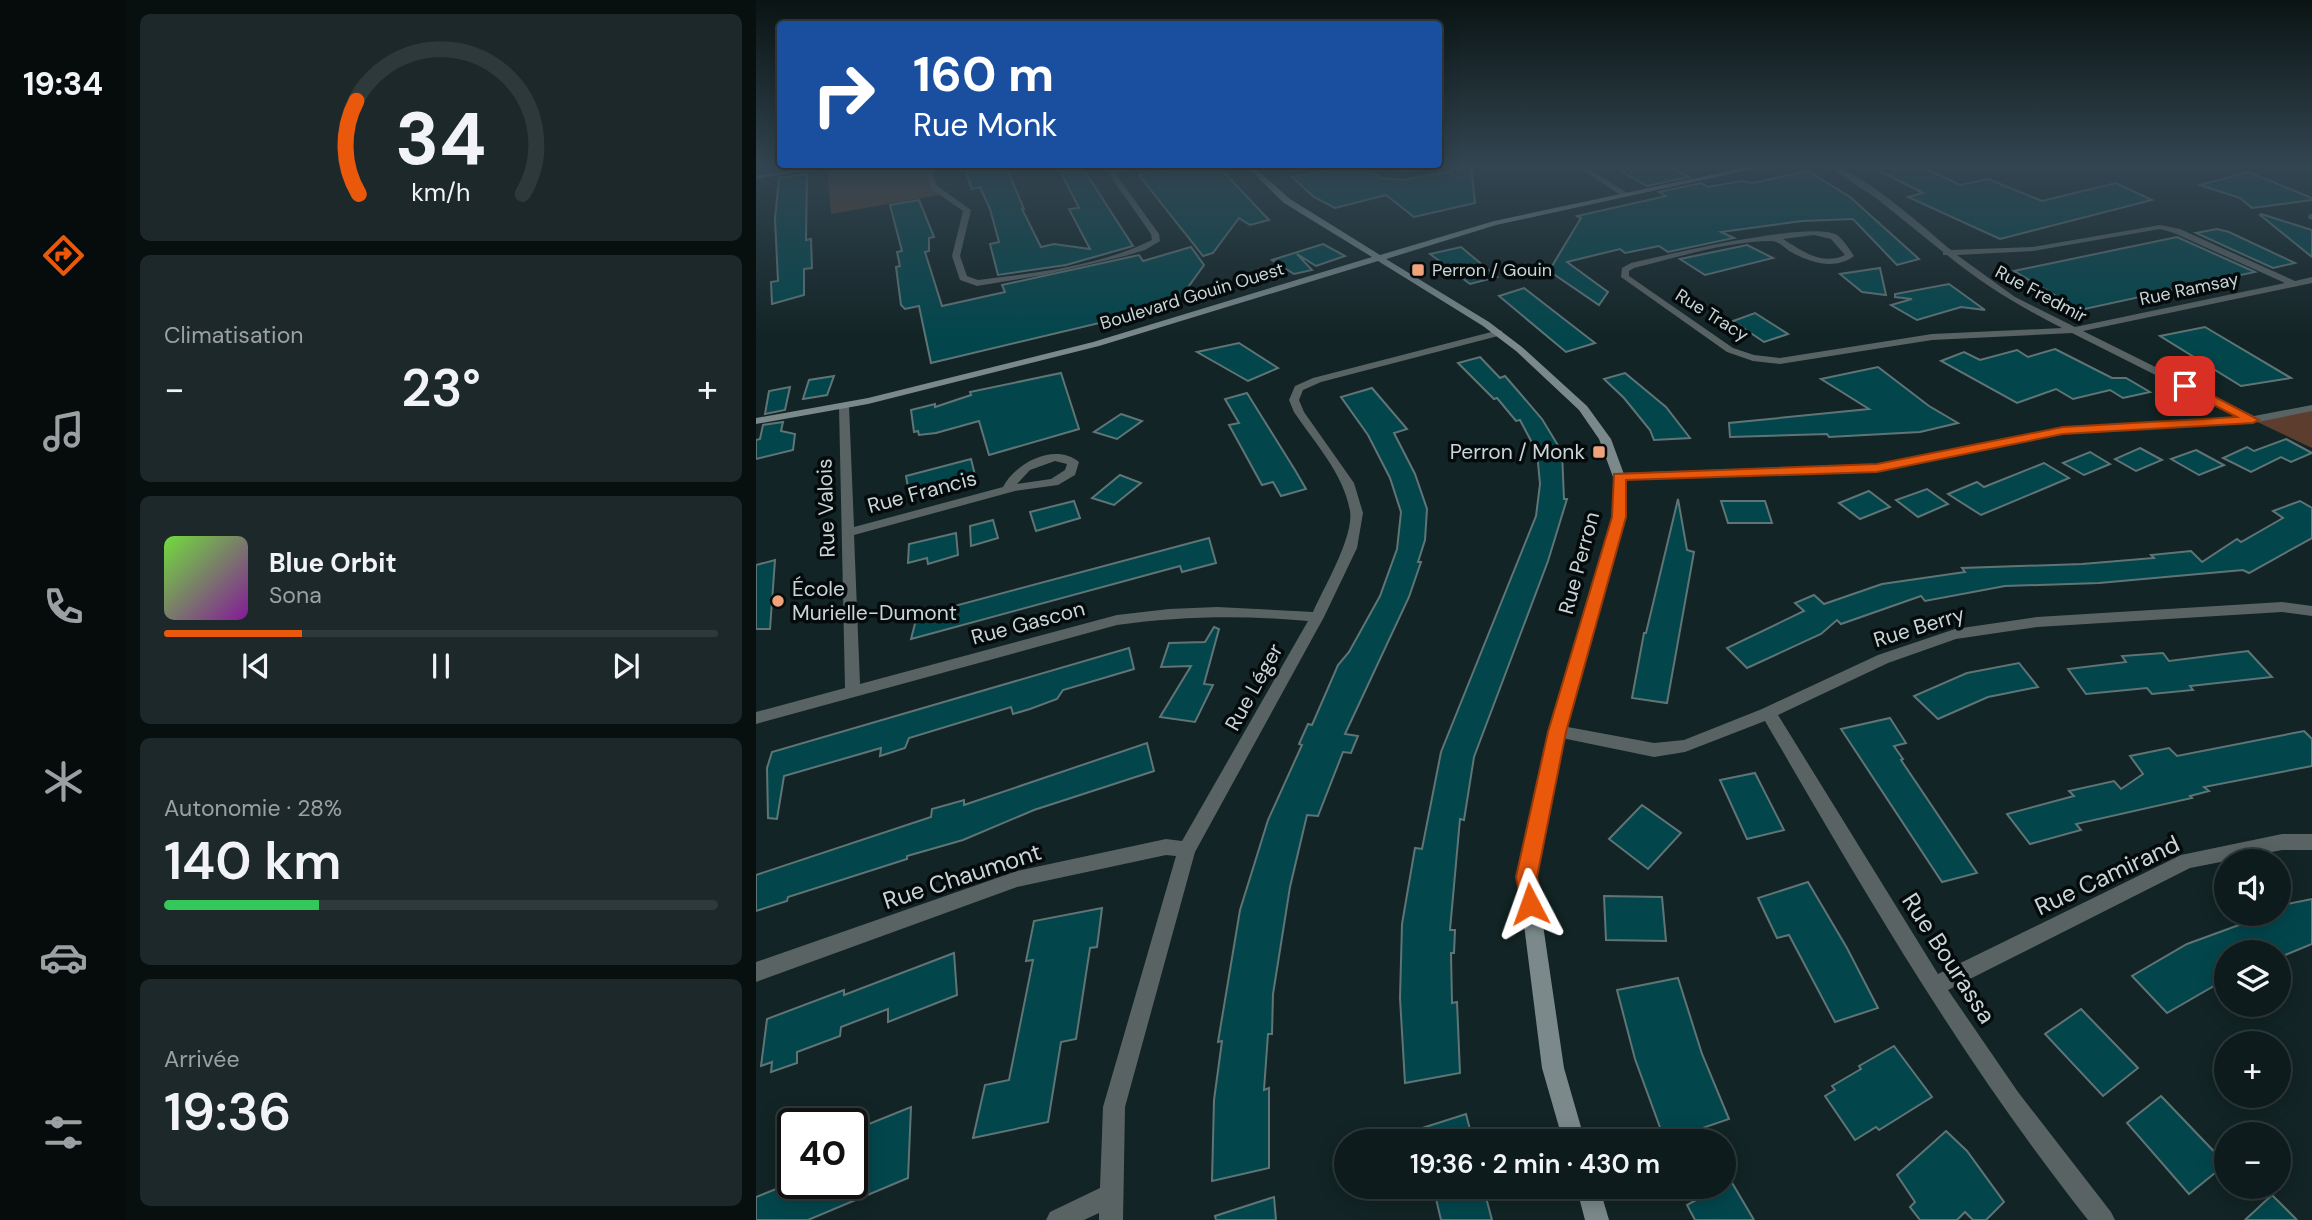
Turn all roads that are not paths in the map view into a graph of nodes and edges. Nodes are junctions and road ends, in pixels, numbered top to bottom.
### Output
1 (964, 224) edge
2 (1148, 224) edge
3 (1324, 224) edge
4 (1491, 224) edge
5 (1911, 224) edge
6 (1774, 237) junction
7 (1946, 253) junction
8 (1378, 257) junction
9 (2312, 280) edge
10 (2293, 283) junction
11 (2073, 330) junction
12 (1499, 333) junction
13 (844, 406) junction
14 (2312, 408) edge
15 (2253, 420) junction
16 (756, 421) edge
17 (1619, 477) junction
18 (1008, 489) junction
19 (847, 533) junction
20 (2312, 611) edge
21 (1317, 617) junction
22 (853, 692) junction
23 (1768, 713) junction
24 (756, 718) edge
25 (1557, 732) junction
26 (2312, 842) edge
27 (1187, 850) junction
28 (756, 972) edge
29 (1933, 987) junction
30 (1571, 1129) edge
31 (1112, 1195) junction
32 (1591, 1199) edge
33 (1058, 1220) edge
34 (1111, 1220) edge
35 (1597, 1220) edge
36 (2103, 1220) edge

1 - 2 street
3 - 8 street, Rue Perron
4 - 8 street, Boulevard Gouin Ouest
5 - 7 street, Rue Fredmir
6 - 6 street, Rue Tracy
6 - 11 street, Rue Tracy
7 - 10 street
7 - 11 street, Rue Fredmir
8 - 12 street, Rue Perron
8 - 13 street, Boulevard Gouin Ouest
9 - 10 street, Rue Ramsay
10 - 11 street, Rue Ramsay
11 - 15 street, Rue Fredmir
12 - 17 street, Rue Perron
12 - 21 street, Rue Léger
13 - 16 street, Boulevard Gouin Ouest
13 - 19 street, Rue Valois
14 - 15 street
15 - 17 street
17 - 25 street, Rue Perron
18 - 18 street, Rue Francis
18 - 19 street, Rue Francis
19 - 22 street, Rue Valois
20 - 23 street, Rue Berry
21 - 22 street, Rue Gascon
21 - 27 street, Rue Léger
22 - 24 street, Rue Gascon
23 - 25 street, Rue Berry
23 - 29 street, Rue Bourassa
25 - 30 street, Rue Perron
26 - 29 street, Rue Camirand
27 - 28 street, Rue Chaumont
27 - 31 street, Rue Léger
29 - 36 street, Rue Bourassa
31 - 33 street
31 - 34 street, Rue Léger
32 - 35 street

